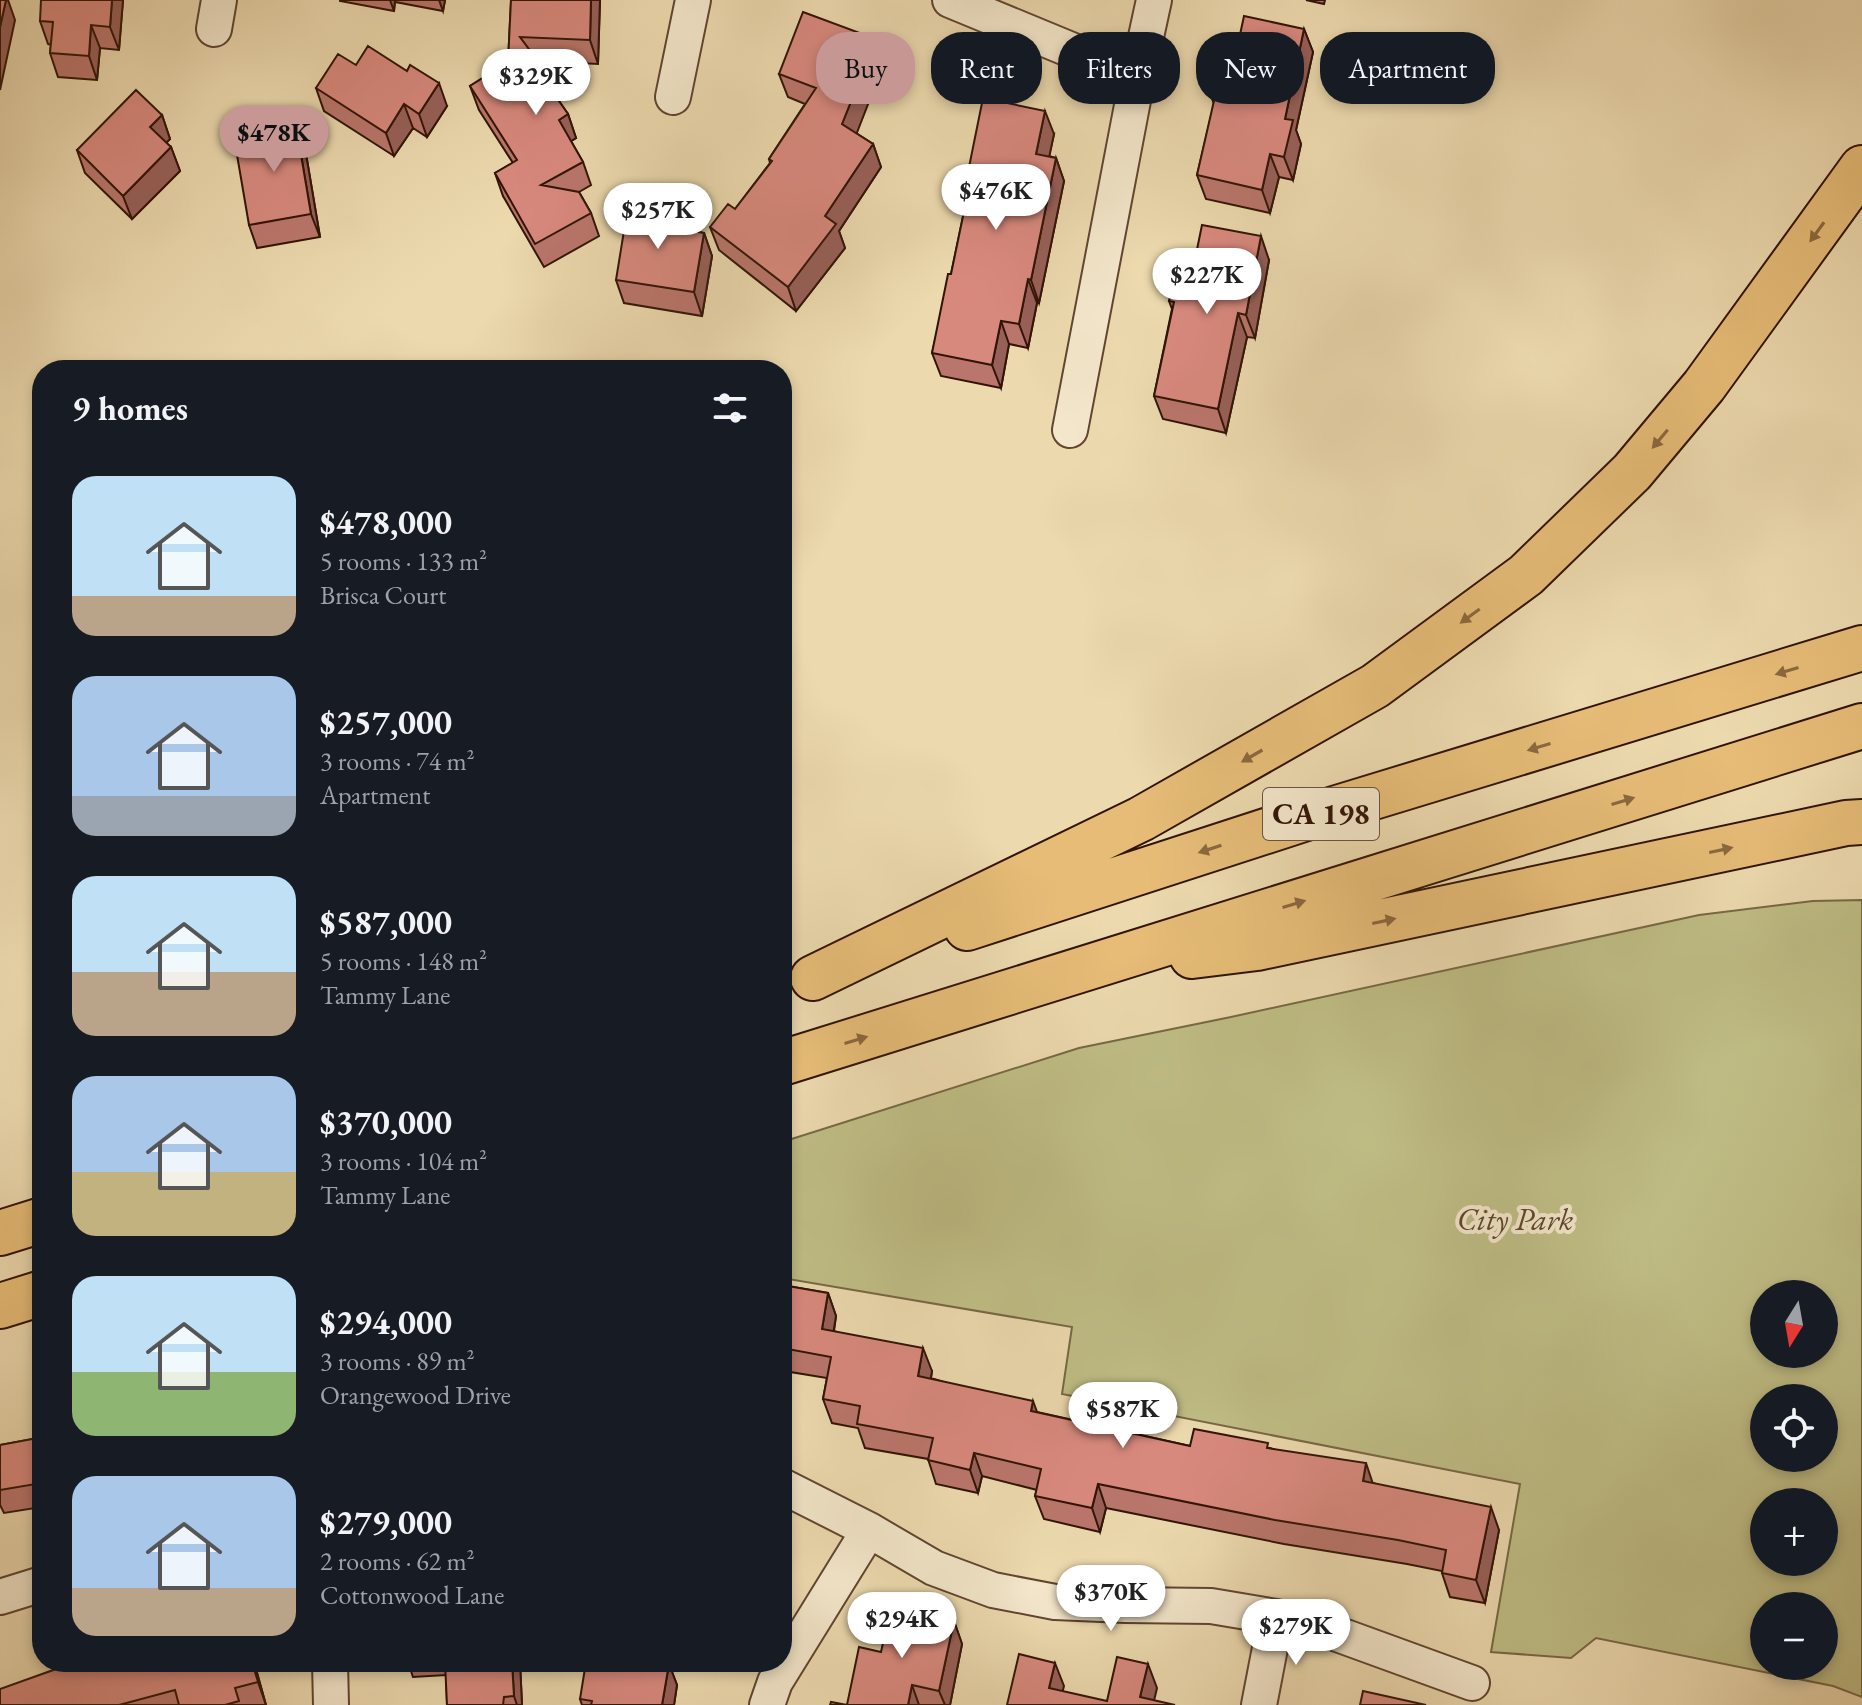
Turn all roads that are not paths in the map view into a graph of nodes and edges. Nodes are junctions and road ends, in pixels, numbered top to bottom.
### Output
1 (693, 0) edge
2 (950, 0) edge
3 (1154, 0) edge
4 (1147, 32) edge
5 (1058, 45) edge
6 (673, 97) dead end
7 (1132, 104) edge
8 (1862, 168) edge
9 (1070, 430) dead end
10 (1862, 648) edge
11 (1862, 726) edge
12 (1862, 822) edge
13 (1086, 969) junction
14 (797, 983) edge
15 (792, 1060) edge
16 (32, 1223) edge
17 (0, 1233) edge
18 (32, 1296) edge
19 (0, 1306) edge
20 (792, 1491) edge
21 (869, 1530) junction
22 (32, 1587) edge
23 (0, 1597) edge
24 (1276, 1617) junction
25 (792, 1655) edge
26 (330, 1672) edge
27 (781, 1672) edge
28 (1472, 1683) dead end
29 (331, 1705) edge
30 (767, 1705) edge
31 (1259, 1705) edge

1 - 6 street
2 - 5 street
3 - 4 street
7 - 9 street
8 -> 14 highway
10 -> 14 highway, CA 198
13 -> 11 highway, CA 198
13 -> 12 highway
15 -> 13 highway, CA 198
16 - 17 highway
18 - 19 highway
20 - 21 street
21 - 24 street
21 - 25 street
22 - 23 street
24 - 28 street
24 - 31 street
26 - 29 street
27 - 30 street

